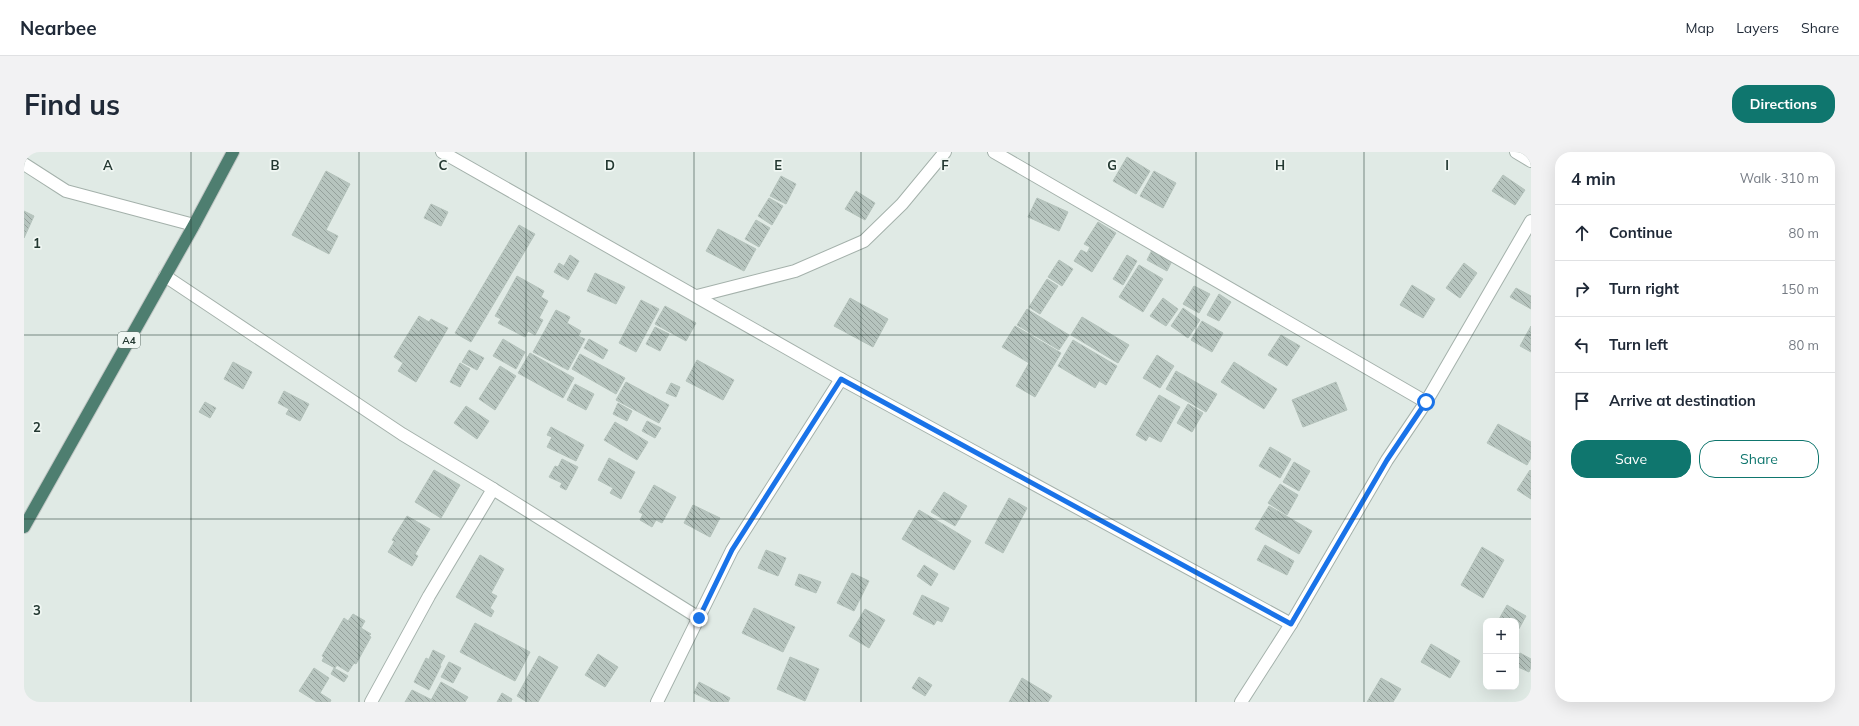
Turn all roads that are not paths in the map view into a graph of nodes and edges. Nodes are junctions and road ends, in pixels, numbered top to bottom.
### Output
1 (233, 152) edge
2 (442, 152) edge
3 (945, 152) edge
4 (994, 152) edge
5 (1516, 152) edge
6 (1531, 161) edge
7 (24, 164) edge
8 (1531, 221) edge
9 (194, 225) junction
10 (165, 276) junction
11 (697, 296) junction
12 (841, 379) junction
13 (1426, 402) junction
14 (493, 489) junction
15 (24, 527) edge
16 (699, 618) junction
17 (1291, 624) junction
18 (371, 702) edge
19 (657, 702) edge
20 (1241, 702) edge

1 - 9 highway, A4
2 - 11 street
3 - 11 street
4 - 13 street
5 - 6 street
7 - 9 street
8 - 13 street
9 - 10 highway, A4
10 - 14 street
10 - 15 highway, A4
11 - 12 street
12 - 16 street
12 - 17 street
13 - 17 street
14 - 16 street
14 - 18 street
16 - 19 street
17 - 20 street

